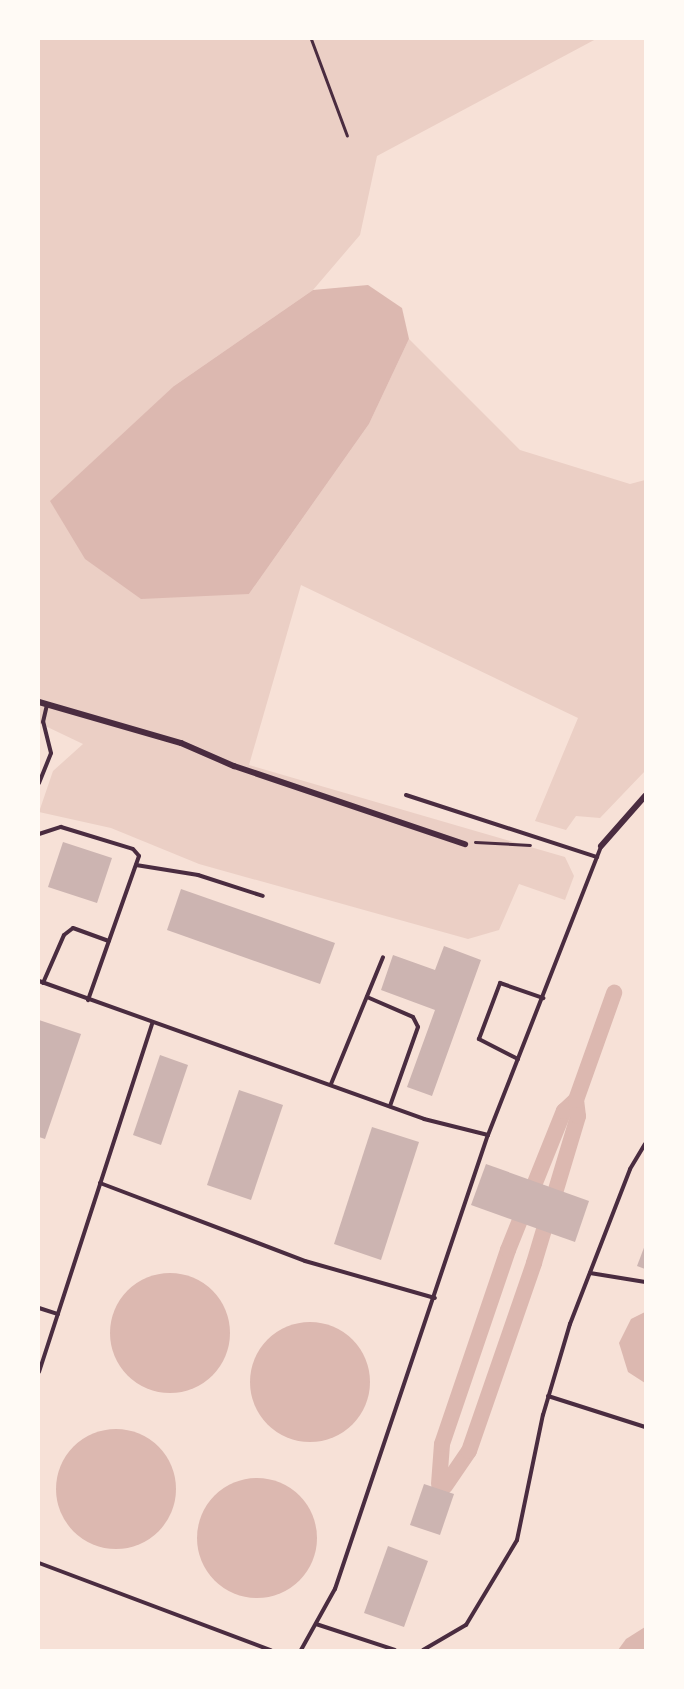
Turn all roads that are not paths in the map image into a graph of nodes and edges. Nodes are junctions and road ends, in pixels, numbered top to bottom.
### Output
1 (39, 702) edge
2 (47, 705) junction
3 (39, 783) edge
4 (406, 795) dead end
5 (645, 796) edge
6 (39, 834) edge
7 (465, 844) road end
8 (601, 846) joint
9 (597, 857) junction
10 (136, 865) junction
11 (263, 896) dead end
12 (110, 941) junction
13 (383, 957) dead end
14 (41, 982) edge
15 (367, 997) junction
16 (543, 998) junction
17 (88, 1000) junction
18 (152, 1024) junction
19 (519, 1059) junction
20 (331, 1084) junction
21 (390, 1106) junction
22 (488, 1135) junction
23 (645, 1144) edge
24 (100, 1183) junction
25 (590, 1273) junction
26 (645, 1282) edge
27 (435, 1298) junction
28 (39, 1308) edge
29 (58, 1314) junction
30 (39, 1372) edge
31 (548, 1396) junction
32 (645, 1426) edge
33 (39, 1563) edge
34 (315, 1624) junction
35 (271, 1650) edge
36 (301, 1650) edge
37 (395, 1650) edge
38 (423, 1650) edge

1 - 2 street
2 - 3 lane
2 - 7 street
4 - 9 lane
5 - 8 street
6 - 10 lane
8 - 9 lane
9 - 16 lane
10 - 11 lane
10 - 12 lane
12 - 14 lane
12 - 17 lane
13 - 15 lane
14 - 17 lane
15 - 20 lane
15 - 21 lane
16 - 19 lane
16 - 19 lane
17 - 18 lane
18 - 20 lane
18 - 24 lane
19 - 22 lane
20 - 21 lane
21 - 22 lane
22 - 27 lane
23 - 25 lane
24 - 27 lane
24 - 29 lane
25 - 26 lane
25 - 31 lane
27 - 34 lane
28 - 29 lane
29 - 30 lane
31 - 32 lane
31 - 38 lane
33 - 35 lane
34 - 36 lane
34 - 37 lane

